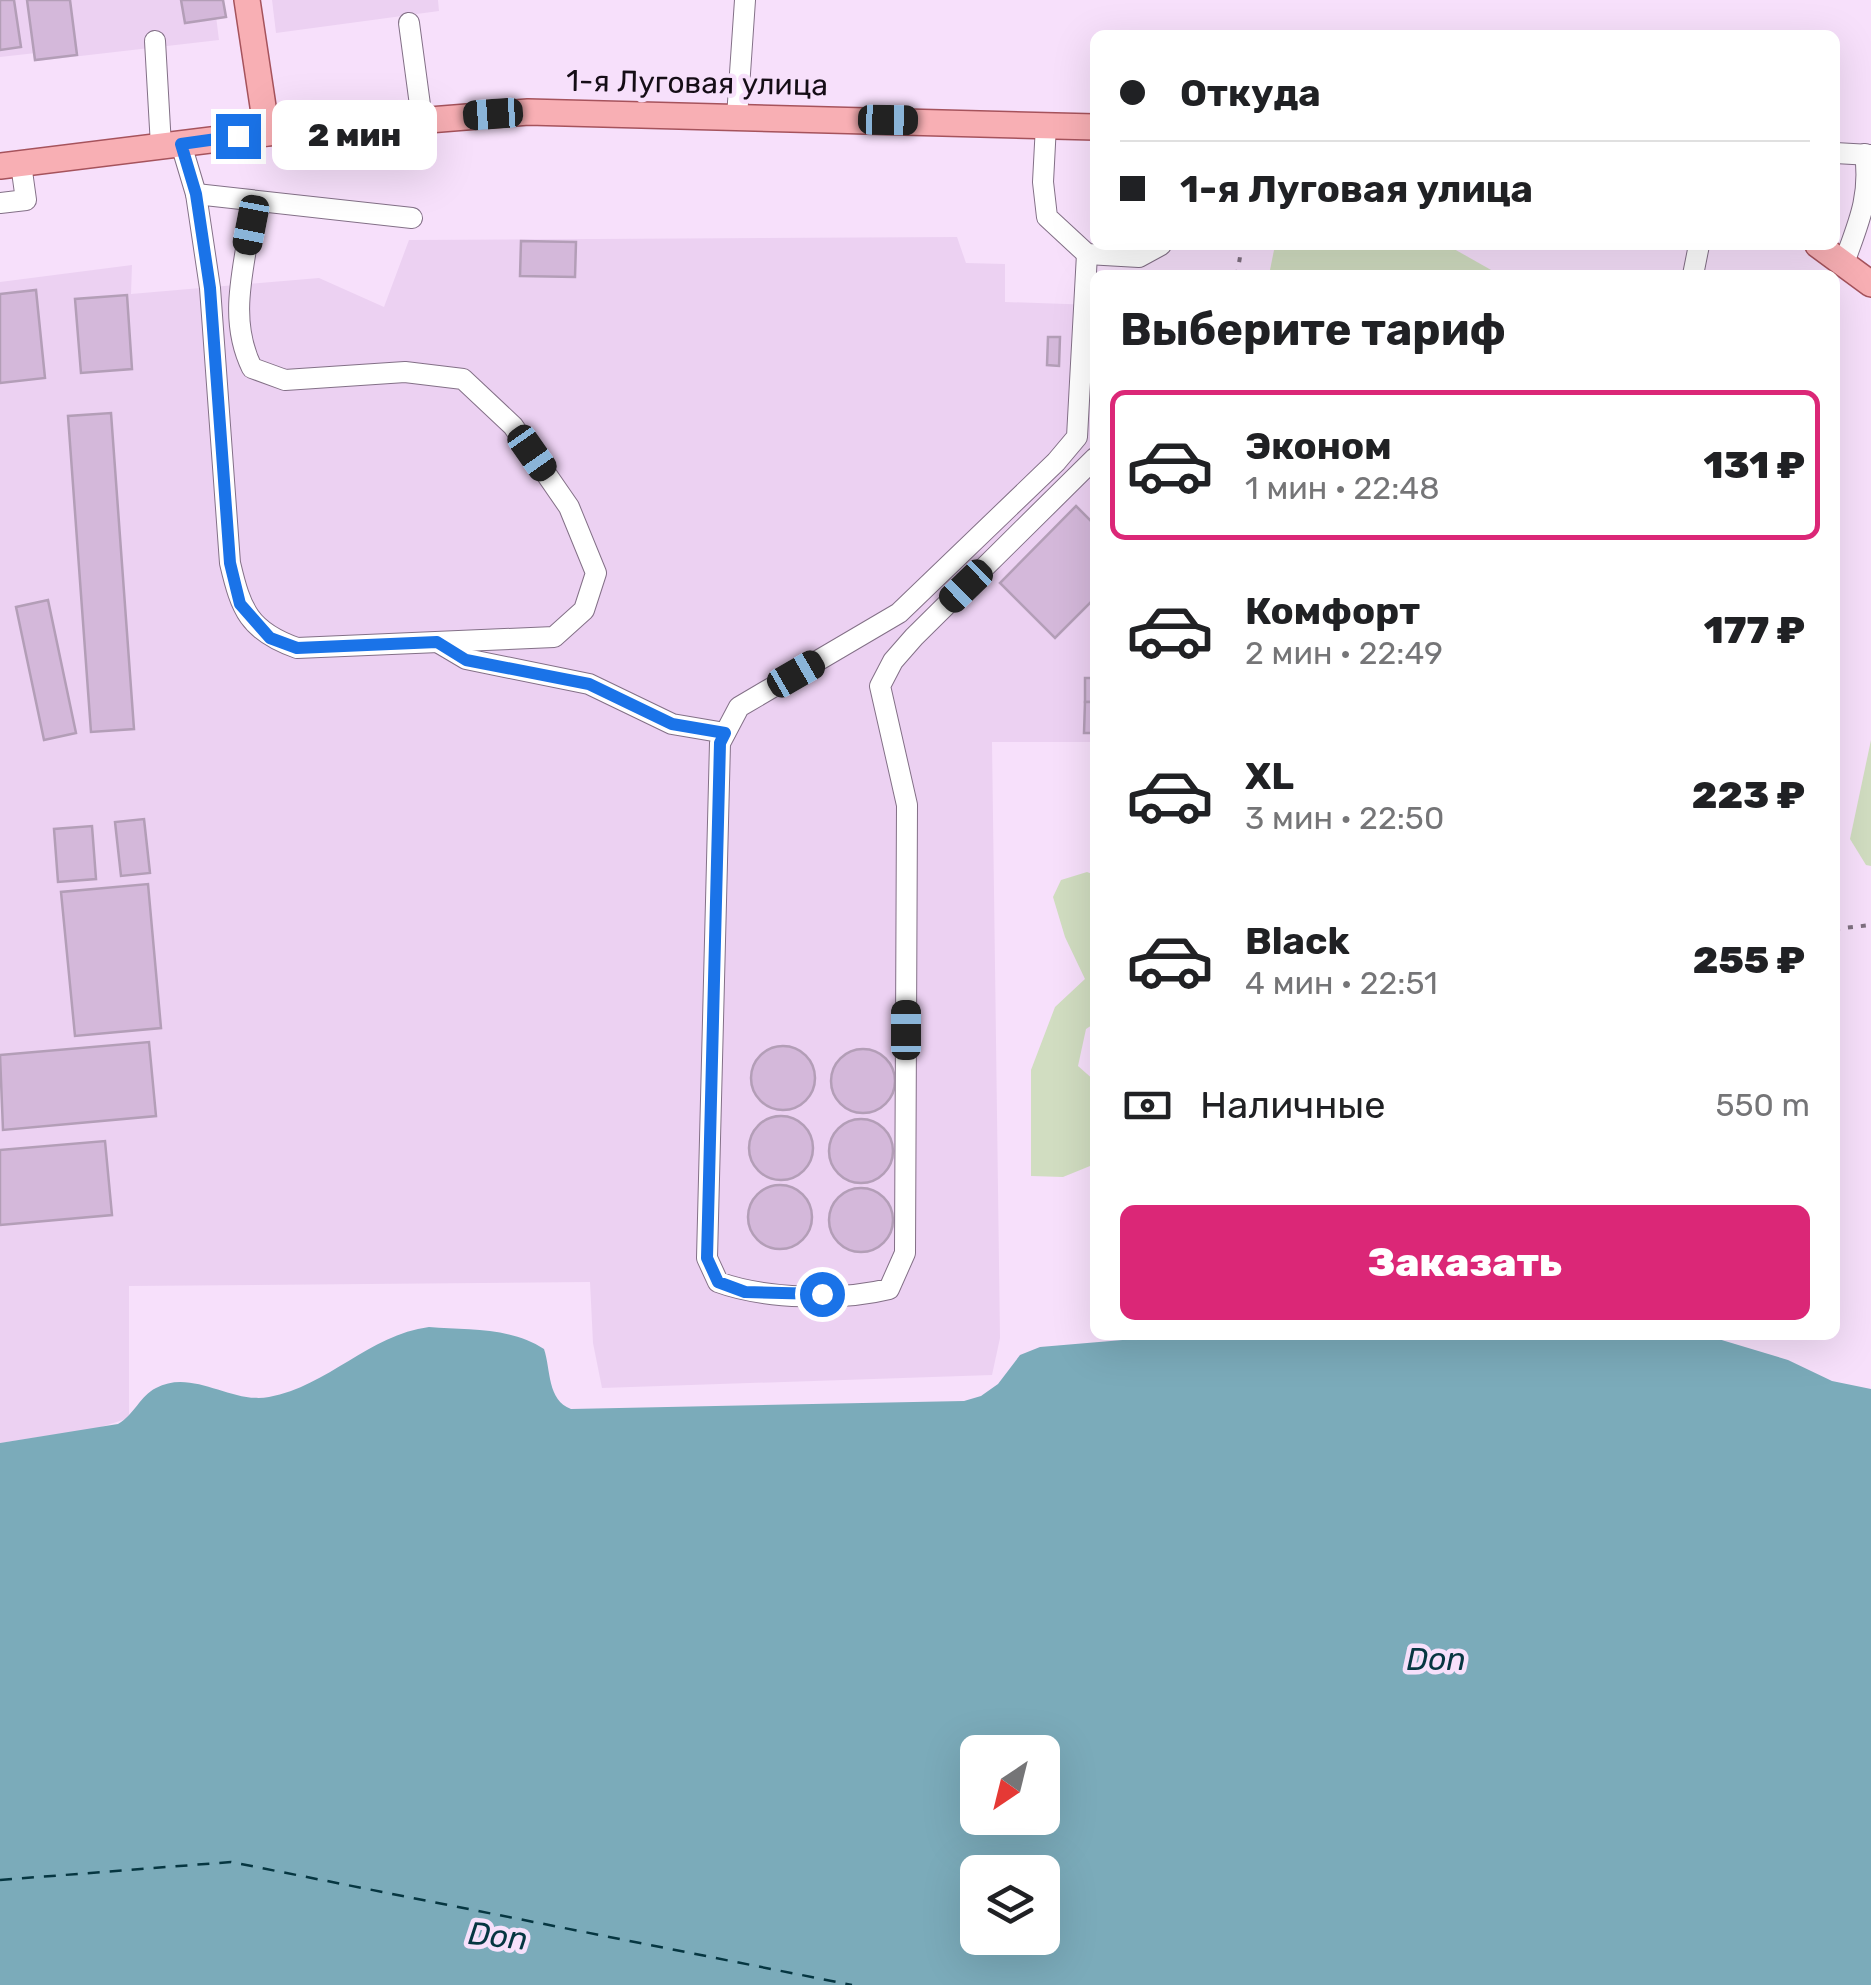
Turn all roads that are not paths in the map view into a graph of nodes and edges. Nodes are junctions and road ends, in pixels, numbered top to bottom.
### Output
1 (247, 0) edge
2 (745, 0) edge
3 (409, 24) dead end
4 (155, 41) dead end
5 (737, 117) junction
6 (422, 120) junction
7 (1046, 126) junction
8 (1090, 127) edge
9 (267, 132) junction
10 (171, 145) junction
11 (1840, 154) edge
12 (1868, 154) edge
13 (11, 165) edge
14 (196, 194) junction
15 (253, 201) junction
16 (0, 203) edge
17 (412, 218) dead end
18 (1825, 250) edge
19 (1087, 254) junction
20 (1844, 263) junction
21 (1139, 266) edge
22 (1871, 284) edge
23 (1090, 463) edge
24 (437, 642) junction
25 (725, 733) junction

1 - 9 main road
2 - 5 street
3 - 6 street
4 - 10 street
5 - 6 main road, 1-я Луговая улица
5 - 7 main road, 1-я Луговая улица
6 - 9 main road, 1-я Луговая улица
7 - 8 main road, 1-я Луговая улица
7 - 19 street
9 - 10 main road, 1-я Луговая улица
10 - 13 main road, 1-я Луговая улица
10 - 14 street
11 - 12 street
12 - 20 street
13 - 16 street
14 - 15 street
14 - 24 street
15 - 17 street
15 - 24 street
18 - 20 main road
19 - 21 street
19 - 25 street
20 - 22 main road
23 - 25 street
24 - 25 street

